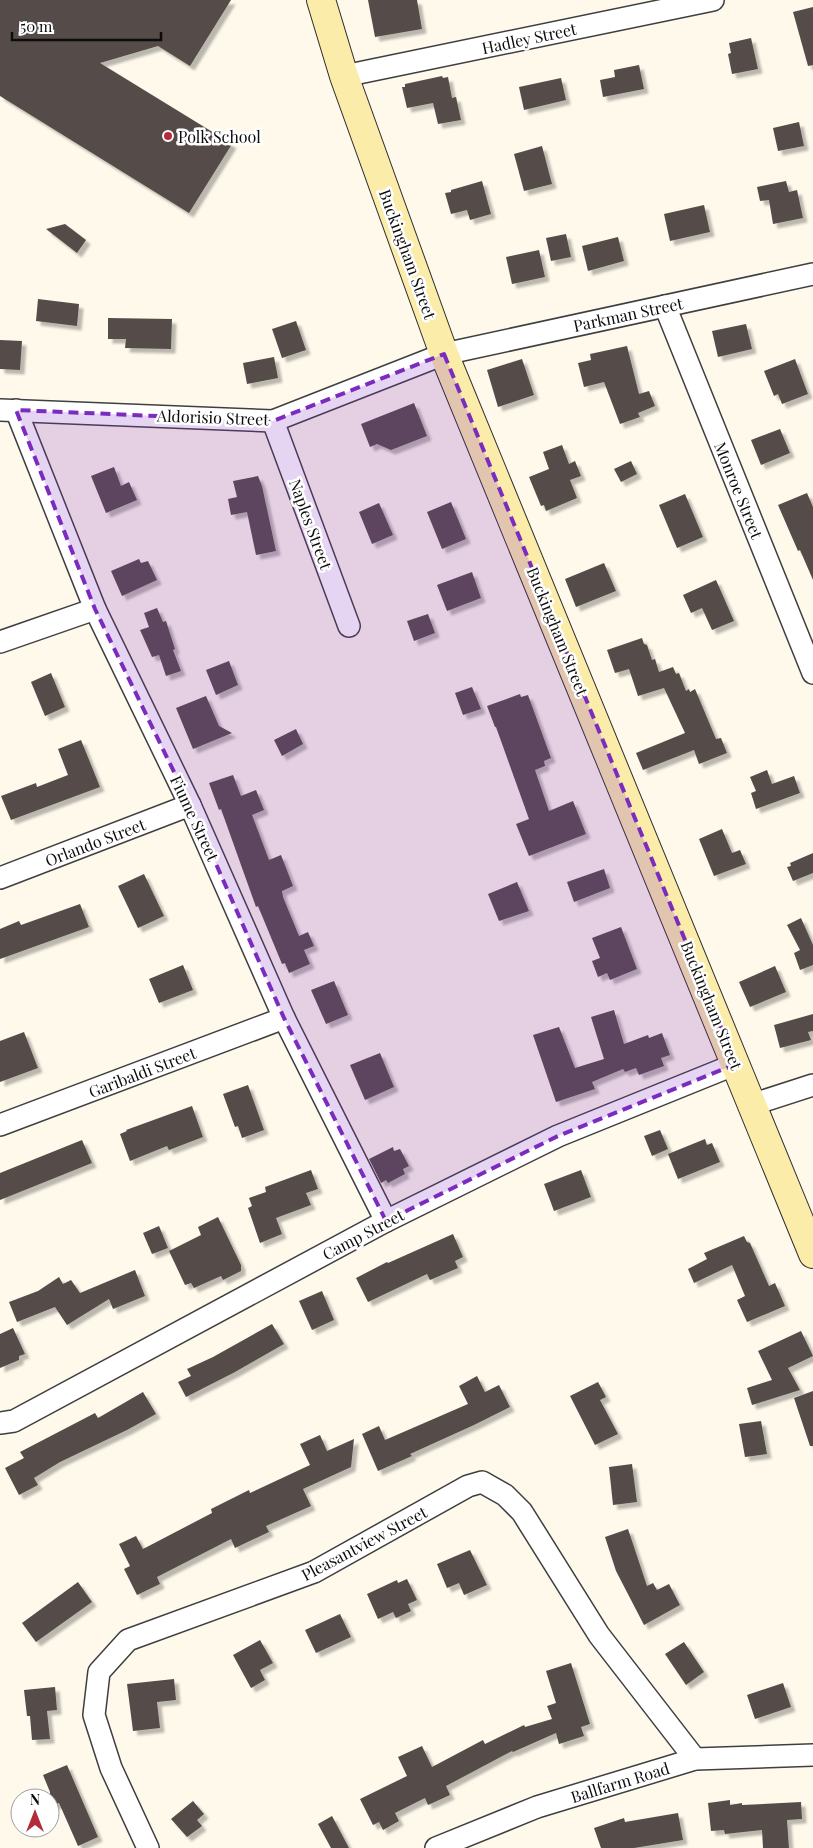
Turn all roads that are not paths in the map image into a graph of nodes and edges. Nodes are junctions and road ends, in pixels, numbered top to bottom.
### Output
1 (321, 0) edge
2 (713, 0) edge
3 (344, 76) junction
4 (813, 274) edge
5 (665, 306) junction
6 (444, 354) junction
7 (8, 410) edge
8 (273, 420) junction
9 (95, 609) junction
10 (349, 626) dead end
11 (0, 642) edge
12 (813, 673) edge
13 (190, 805) junction
14 (0, 878) edge
15 (284, 1018) junction
16 (736, 1064) junction
17 (813, 1086) edge
18 (751, 1105) junction
19 (0, 1125) edge
20 (386, 1221) junction
21 (813, 1254) edge
22 (0, 1423) edge
23 (813, 1755) edge
24 (695, 1759) junction
25 (148, 1848) edge
26 (436, 1848) edge

1 - 3 main road, Buckingham Street
2 - 3 street, Hadley Street
3 - 6 main road, Buckingham Street
4 - 5 street, Parkman Street
5 - 6 street, Parkman Street
5 - 12 street, Monroe Street
6 - 8 street, Aldorisio Street
6 - 16 main road, Buckingham Street
7 - 8 street, Aldorisio Street
7 - 9 street, Fiume Street
8 - 10 street, Naples Street
9 - 11 street
9 - 13 street, Fiume Street
13 - 14 street, Orlando Street
13 - 15 street, Fiume Street
15 - 19 street, Garibaldi Street
15 - 20 street, Fiume Street
16 - 18 main road, Buckingham Street
16 - 20 street, Camp Street
17 - 18 street
18 - 21 main road, Buckingham Street
20 - 22 street, Camp Street
23 - 24 street, Ballfarm Road
24 - 25 street, Pleasantview Street
24 - 26 street, Ballfarm Road

